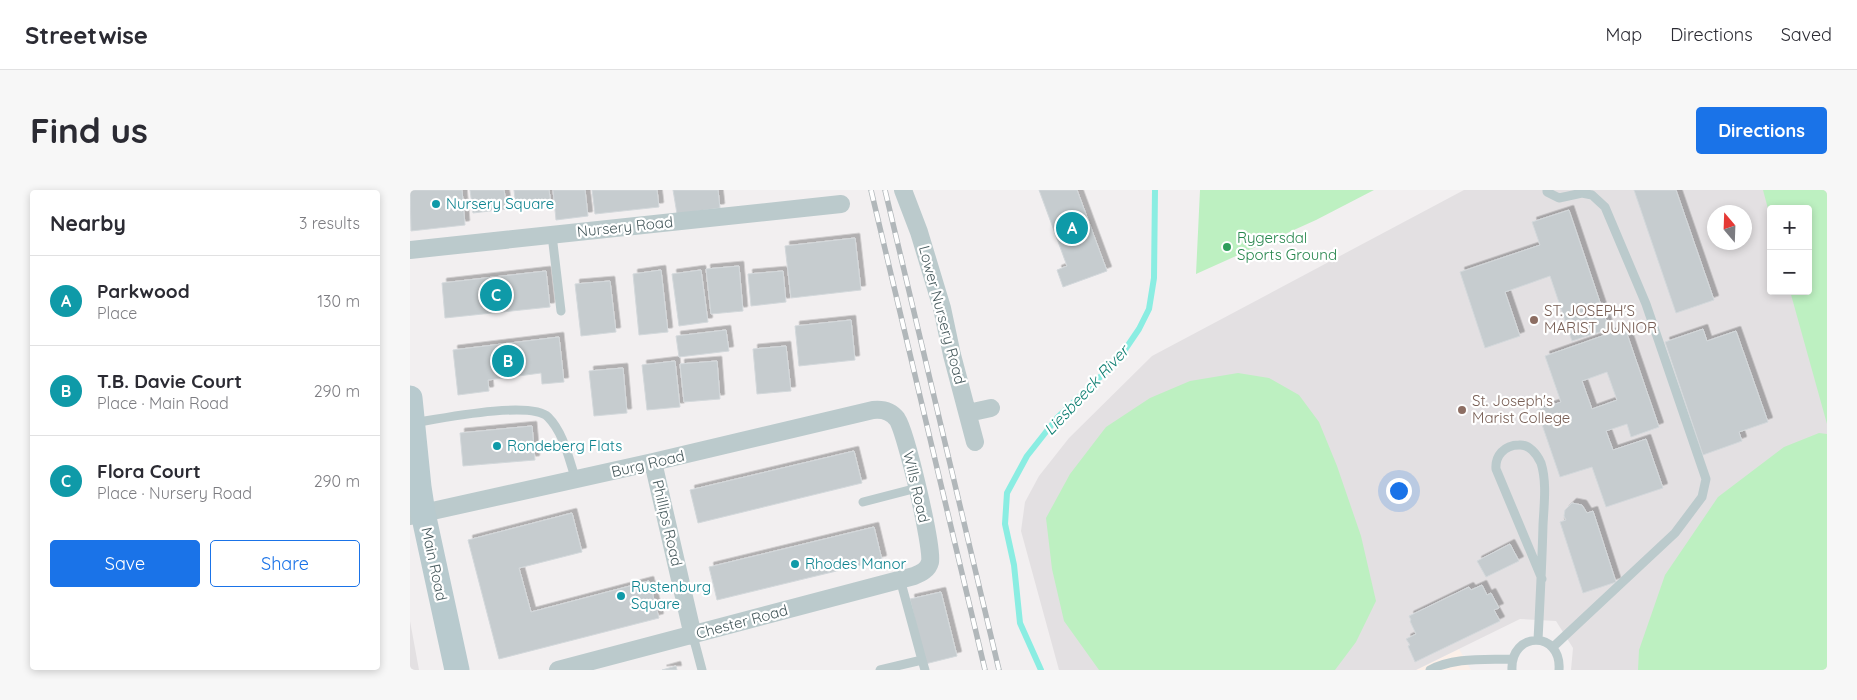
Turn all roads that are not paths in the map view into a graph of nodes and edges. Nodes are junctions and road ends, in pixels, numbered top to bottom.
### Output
1 (903, 190) edge
2 (1546, 190) edge
3 (841, 204) dead end
4 (552, 235) junction
5 (410, 250) edge
6 (561, 311) dead end
7 (410, 398) edge
8 (991, 408) dead end
9 (885, 411) joint
10 (968, 413) junction
11 (412, 423) junction
12 (975, 442) dead end
13 (653, 462) junction
14 (576, 480) junction
15 (414, 488) edge
16 (917, 488) junction
17 (863, 502) dead end
18 (417, 515) edge
19 (925, 570) joint
20 (900, 579) junction
21 (1542, 579) junction
22 (693, 636) junction
23 (1538, 640) junction
24 (1553, 647) junction
25 (1512, 659) junction
26 (922, 660) junction
27 (457, 670) edge
28 (558, 670) edge
29 (702, 670) edge
30 (880, 670) edge
31 (925, 670) edge
32 (1430, 670) edge
33 (1512, 670) edge
34 (1560, 670) edge

1 - 10 street, Lower Nursery Road
2 - 24 lane
3 - 4 street, Nursery Road
4 - 5 street, Nursery Road
4 - 6 lane
7 - 11 main road, Main Road
8 - 10 street
9 - 13 street, Burg Road
9 - 16 street, Wills Road
10 - 12 street, Lower Nursery Road
11 - 14 lane
11 - 15 main road, Main Road
13 - 14 street, Burg Road
13 - 22 street, Phillips Road
14 - 18 street, Burg Road
15 - 18 main road, Main Road
16 - 17 lane
16 - 19 street, Wills Road
18 - 27 main road, Main Road
19 - 20 street, Chester Road
20 - 22 street, Chester Road
20 - 26 lane
21 - 21 lane
21 - 23 lane
22 - 28 street, Chester Road
22 - 29 lane, Phillips Road
23 - 24 lane
23 - 25 lane
24 - 34 lane
25 - 32 lane
25 - 33 lane
26 - 30 lane
26 - 31 lane

